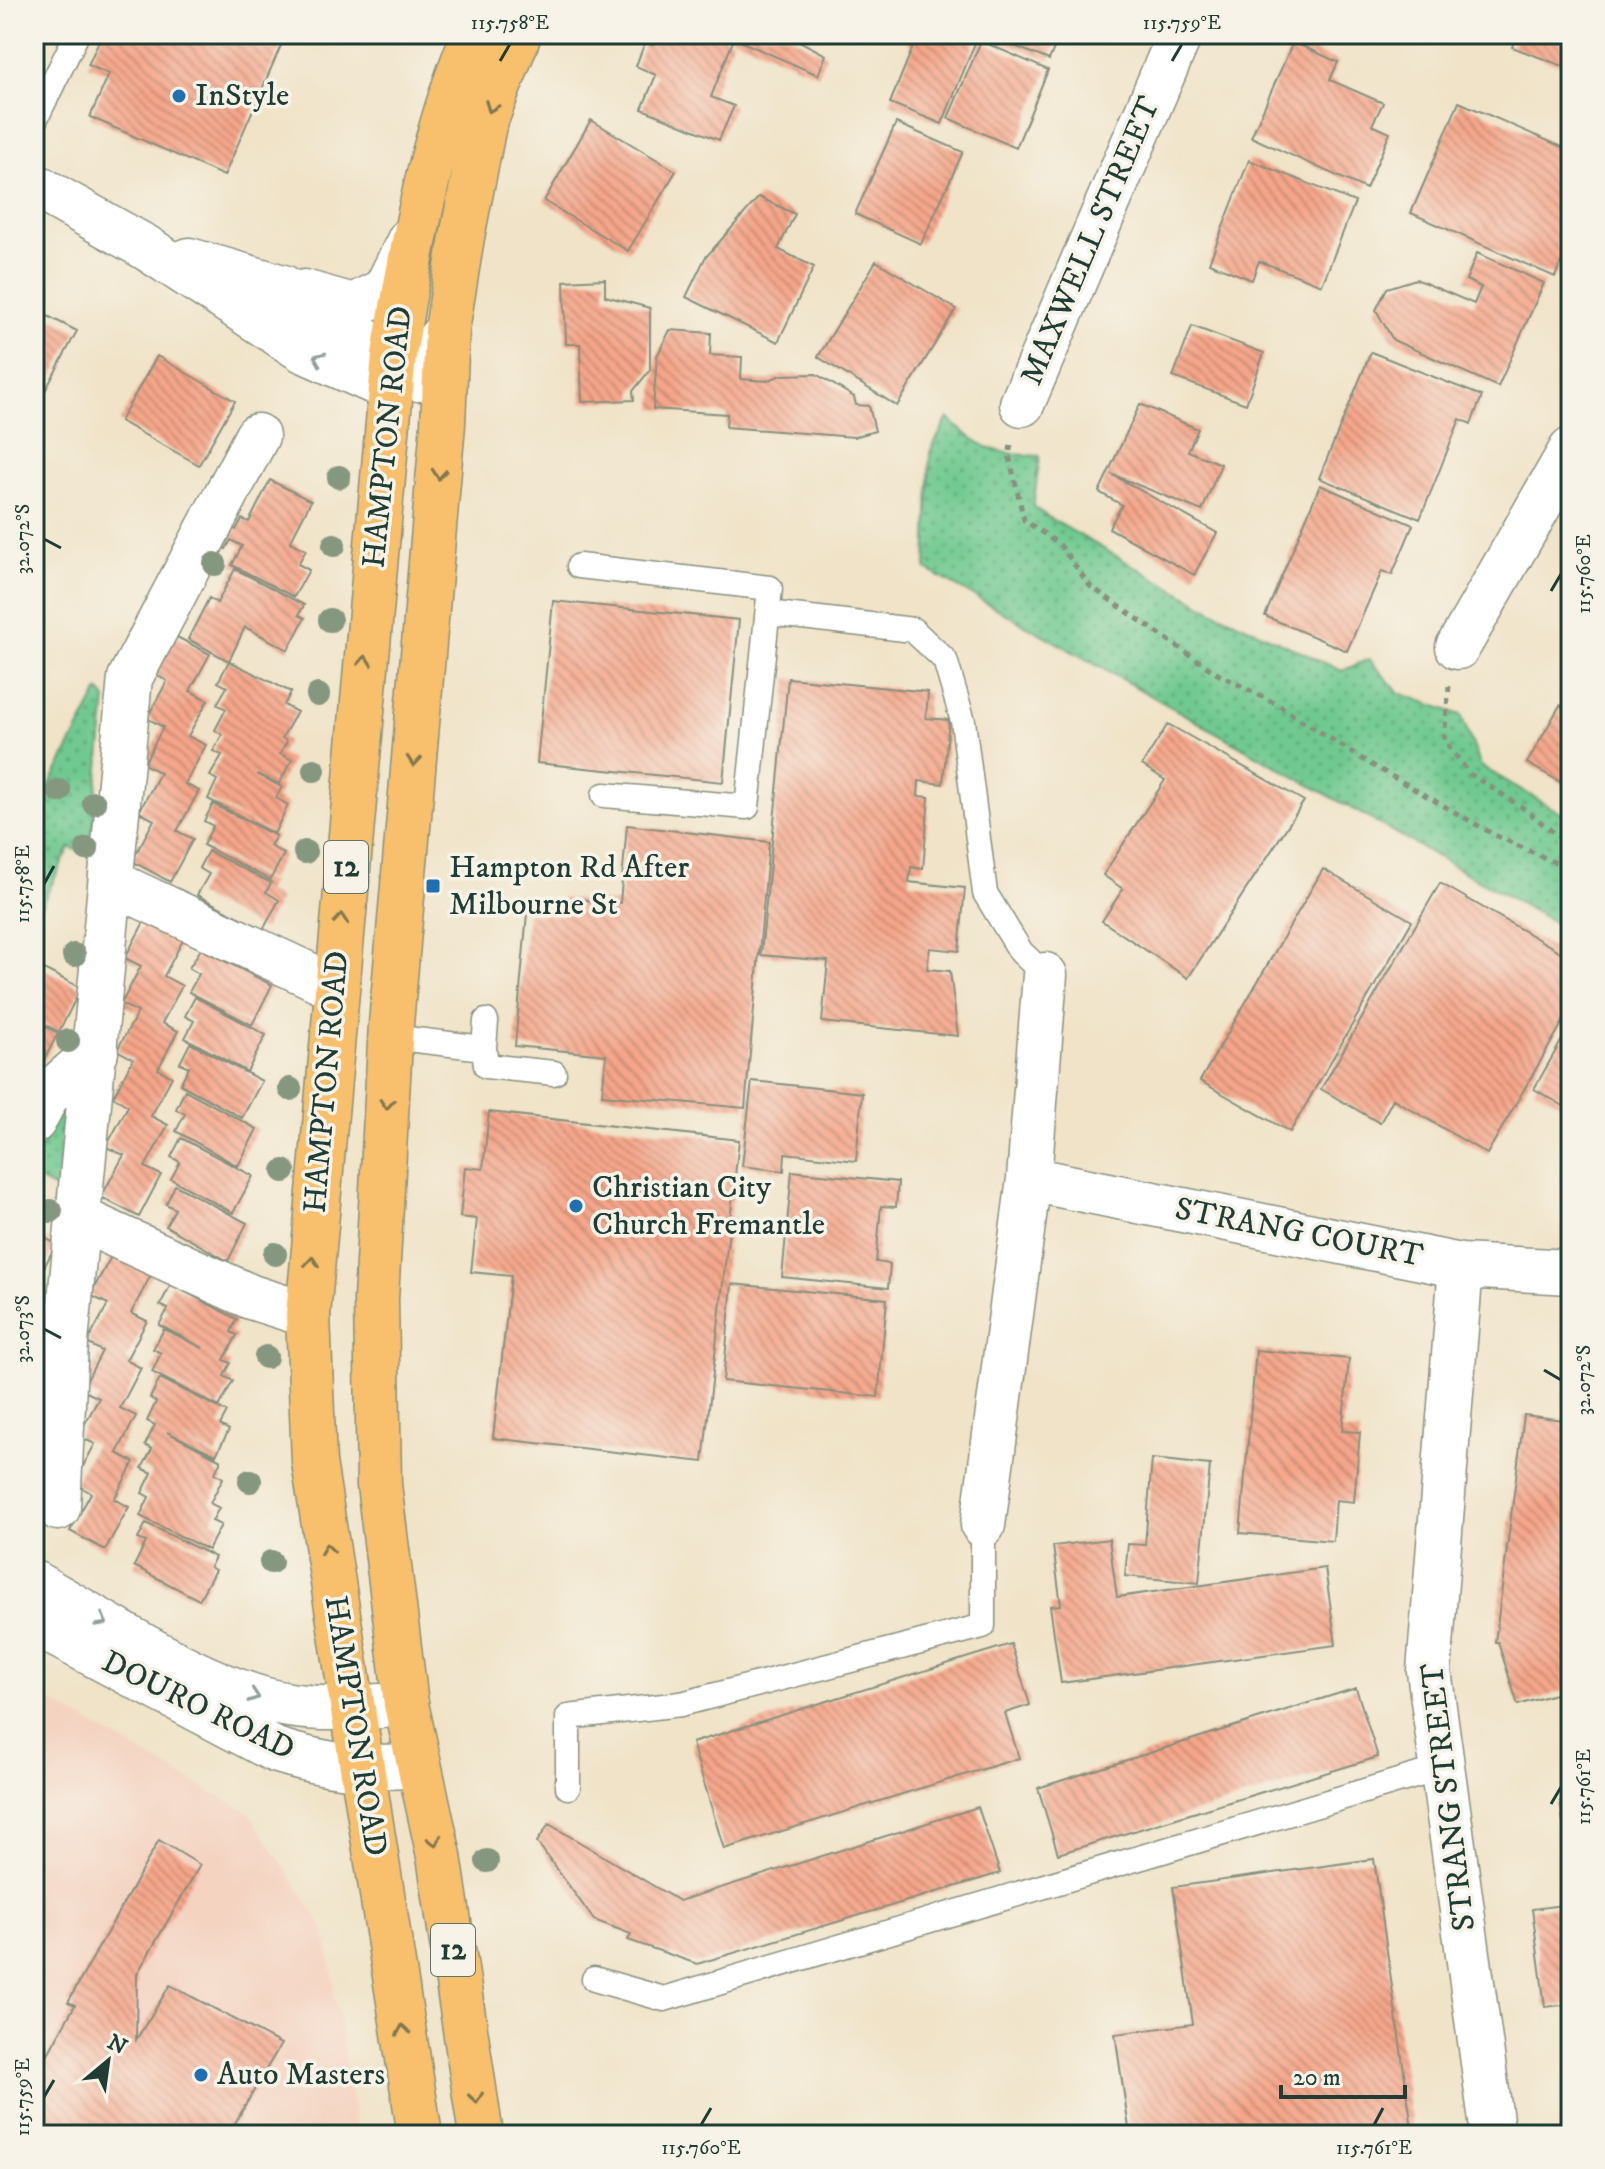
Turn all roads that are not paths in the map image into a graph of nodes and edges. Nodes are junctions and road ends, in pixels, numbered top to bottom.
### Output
1 (77, 34) edge
2 (474, 34) edge
3 (519, 34) edge
4 (1180, 34) edge
5 (34, 122) edge
6 (34, 185) edge
7 (414, 231) junction
8 (145, 247) junction
9 (283, 287) junction
10 (447, 330) junction
11 (399, 371) junction
12 (1022, 404) road end
13 (443, 424) junction
14 (257, 436) dead end
15 (1571, 450) edge
16 (579, 566) dead end
17 (768, 613) junction
18 (1458, 647) road end
19 (604, 795) dead end
20 (113, 883) junction
21 (1045, 975) joint
22 (335, 987) junction
23 (486, 1021) dead end
24 (390, 1037) junction
25 (484, 1048) junction
26 (96, 1052) junction
27 (554, 1073) dead end
28 (34, 1121) edge
29 (1029, 1179) junction
30 (80, 1219) junction
31 (1461, 1266) junction
32 (1571, 1272) edge
33 (308, 1315) junction
34 (50, 1346) edge
35 (58, 1508) dead end
36 (983, 1525) joint
37 (34, 1583) edge
38 (34, 1623) edge
39 (406, 1704) junction
40 (350, 1709) junction
41 (417, 1766) junction
42 (1442, 1768) junction
43 (360, 1769) junction
44 (568, 1787) dead end
45 (594, 1979) dead end
46 (420, 2135) edge
47 (481, 2135) edge
48 (1493, 2135) edge

1 - 5 lane
2 - 7 main road, HAMPTON ROAD / 12
3 -> 10 main road, HAMPTON ROAD / 12
4 - 12 street, MAXWELL STREET
6 - 8 street
7 - 9 street
7 - 11 main road, HAMPTON ROAD / 12
8 - 9 street
11 -> 8 street
9 - 11 street
10 - 11 street
10 - 13 main road, HAMPTON ROAD / 12
11 - 13 street
22 -> 11 main road, HAMPTON ROAD / 12
13 -> 24 main road, HAMPTON ROAD / 12
14 - 20 street
15 - 18 street
16 - 17 lane
17 - 19 lane
17 - 21 lane
20 - 22 street
20 - 26 street
21 - 29 street
33 -> 22 main road, HAMPTON ROAD / 12
23 - 25 lane
24 - 25 lane
24 -> 39 main road, HAMPTON ROAD / 12
25 - 27 lane
26 - 28 street
26 - 30 street
29 - 31 street, STRANG COURT
29 - 36 street
30 - 33 street
30 - 34 street
31 - 32 street, STRANG COURT
31 - 42 street, STRANG STREET
40 -> 33 main road, HAMPTON ROAD / 12
34 - 35 street
36 - 44 lane
37 -> 40 street, DOURO ROAD
38 - 43 street, DOURO ROAD
39 - 40 street, DOURO ROAD
39 - 41 main road, HAMPTON ROAD / 12
40 - 43 main road, HAMPTON ROAD / 12
41 - 43 street, DOURO ROAD
41 -> 47 main road, HAMPTON ROAD / 12
42 - 45 lane
42 - 48 street, STRANG STREET
46 -> 43 main road, HAMPTON ROAD / 12

